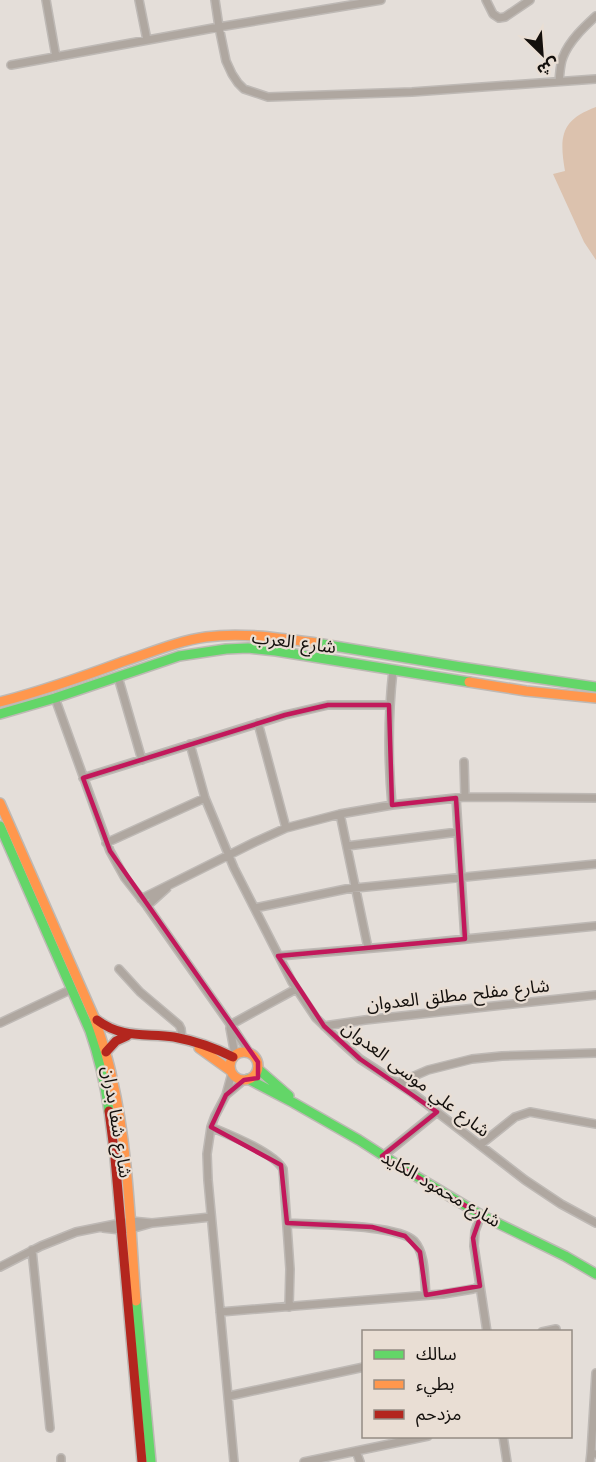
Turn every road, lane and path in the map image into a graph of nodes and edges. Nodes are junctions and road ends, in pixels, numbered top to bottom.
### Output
1 (46, 0) edge
2 (140, 0) edge
3 (215, 0) edge
4 (381, 0) edge
5 (486, 0) edge
6 (530, 0) edge
7 (596, 16) edge
8 (219, 27) junction
9 (147, 40) junction
10 (56, 57) junction
11 (11, 65) dead end
12 (596, 79) edge
13 (559, 81) junction
14 (393, 670) junction
15 (118, 676) junction
16 (596, 687) edge
17 (0, 696) edge
18 (55, 698) junction
19 (596, 698) edge
20 (12, 699) junction
21 (0, 702) edge
22 (389, 705) junction
23 (3, 715) edge
24 (258, 723) junction
25 (190, 744) junction
26 (142, 760) junction
27 (464, 762) dead end
28 (83, 778) junction
29 (465, 797) junction
30 (205, 798) junction
31 (456, 798) junction
32 (596, 798) edge
33 (0, 803) edge
34 (392, 806) junction
35 (340, 814) junction
36 (0, 826) edge
37 (286, 828) junction
38 (458, 832) junction
39 (106, 843) junction
40 (347, 846) junction
41 (228, 855) junction
42 (596, 864) edge
43 (461, 878) junction
44 (174, 882) junction
45 (356, 889) junction
46 (141, 898) junction
47 (147, 906) junction
48 (255, 908) junction
49 (596, 926) edge
50 (465, 939) junction
51 (368, 948) junction
52 (279, 956) junction
53 (118, 969) dead end
54 (72, 989) junction
55 (296, 989) junction
56 (596, 995) edge
57 (94, 1017) junction
58 (0, 1023) edge
59 (230, 1025) junction
60 (324, 1026) junction
61 (130, 1035) junction
62 (186, 1040) junction
63 (106, 1052) junction
64 (249, 1052) junction
65 (596, 1053) edge
66 (234, 1056) junction
67 (258, 1069) junction
68 (232, 1072) junction
69 (246, 1079) junction
70 (398, 1083) junction
71 (226, 1095) junction
72 (294, 1103) junction
73 (437, 1112) junction
74 (596, 1124) edge
75 (211, 1127) junction
76 (480, 1145) junction
77 (383, 1156) junction
78 (481, 1215) junction
79 (212, 1217) junction
80 (596, 1222) edge
81 (287, 1223) junction
82 (131, 1225) junction
83 (120, 1226) junction
84 (32, 1250) junction
85 (0, 1267) edge
86 (594, 1272) edge
87 (480, 1286) junction
88 (426, 1295) junction
89 (289, 1306) junction
90 (220, 1312) junction
91 (556, 1329) dead end
92 (487, 1330) edge
93 (551, 1330) edge
94 (362, 1367) edge
95 (596, 1373) edge
96 (229, 1396) junction
97 (50, 1428) dead end
98 (423, 1438) edge
99 (503, 1438) edge
100 (356, 1452) junction
101 (594, 1454) edge
102 (142, 1462) edge
103 (151, 1462) edge
104 (234, 1462) edge
105 (304, 1462) edge
106 (360, 1462) edge
107 (507, 1462) edge
108 (590, 1462) edge

1 - 10 street
2 - 9 street
3 - 8 street
4 - 8 street
5 - 6 street
7 - 13 street
8 - 9 street
8 - 13 street
9 - 10 street
10 - 11 street
12 - 13 street
14 - 15 main road, شارع العرب
14 - 19 main road, شارع العرب
14 - 22 street
15 - 18 main road, شارع العرب
15 - 26 street
16 - 20 main road, شارع العرب
17 - 20 main road
18 - 23 main road, شارع العرب
18 - 28 street
20 - 21 main road, شارع العرب
22 - 24 street
22 - 34 street
24 - 25 street
24 - 37 street
25 - 26 street
25 - 30 street, شارع علي موسى العدوان
26 - 28 street
27 - 29 street
28 - 39 street
29 - 31 street
29 - 32 street
30 - 39 street
30 - 41 street, شارع علي موسى العدوان
31 - 34 street
31 - 38 street
33 - 57 main road, شارع شفا بدران
34 - 35 street
35 - 37 street
35 - 40 street
36 - 54 main road, شارع شفا بدران
37 - 41 street
38 - 40 street
38 - 43 street
39 - 46 street
40 - 45 street
41 - 44 street
41 - 48 street, شارع علي موسى العدوان
42 - 43 street
43 - 45 street
43 - 50 street
44 - 46 street
44 - 47 street
45 - 48 street
45 - 51 street
46 - 47 street
47 - 59 street
48 - 52 street, شارع علي موسى العدوان
49 - 50 street
50 - 51 street
51 - 52 street
52 - 55 street, شارع علي موسى العدوان
53 - 62 street
54 - 58 street
54 - 83 main road, شارع شفا بدران
55 - 59 street
55 - 60 street, شارع علي موسى العدوان
56 - 60 street, شارع مفلح مطلق العدوان
57 - 61 main road
57 - 63 main road, شارع شفا بدران
59 - 64 street
59 - 66 street
60 - 70 street, شارع علي موسى العدوان
61 - 62 main road
61 - 63 main road
62 - 66 main road
62 - 68 main road
63 - 82 main road, شارع شفا بدران
64 - 66 main road
64 - 67 main road
65 - 70 street
66 - 68 main road
67 - 69 main road
67 - 72 main road, شارع محمود الكايد
68 - 69 main road
68 - 71 street
69 - 71 street
69 - 72 main road, شارع محمود الكايد
70 - 73 street, شارع علي موسى العدوان
71 - 75 street
72 - 77 main road, شارع محمود الكايد
73 - 76 street, شارع علي موسى العدوان
73 - 77 street
74 - 76 street
75 - 79 street
75 - 81 street
76 - 80 street, شارع علي موسى العدوان
77 - 78 main road, شارع محمود الكايد
78 - 86 main road, شارع محمود الكايد
78 - 87 street
79 - 82 street
79 - 90 street
81 - 88 street
81 - 89 street
82 - 83 street
82 - 103 main road, شارع شفا بدران
83 - 84 street
83 - 102 main road, شارع شفا بدران
84 - 85 street
84 - 97 street
87 - 88 street
87 - 92 street
88 - 89 street
89 - 90 street
90 - 96 street
91 - 93 street
94 - 96 street
95 - 101 street
96 - 104 street
98 - 100 street
99 - 107 street
100 - 105 street
100 - 106 street
101 - 108 street

